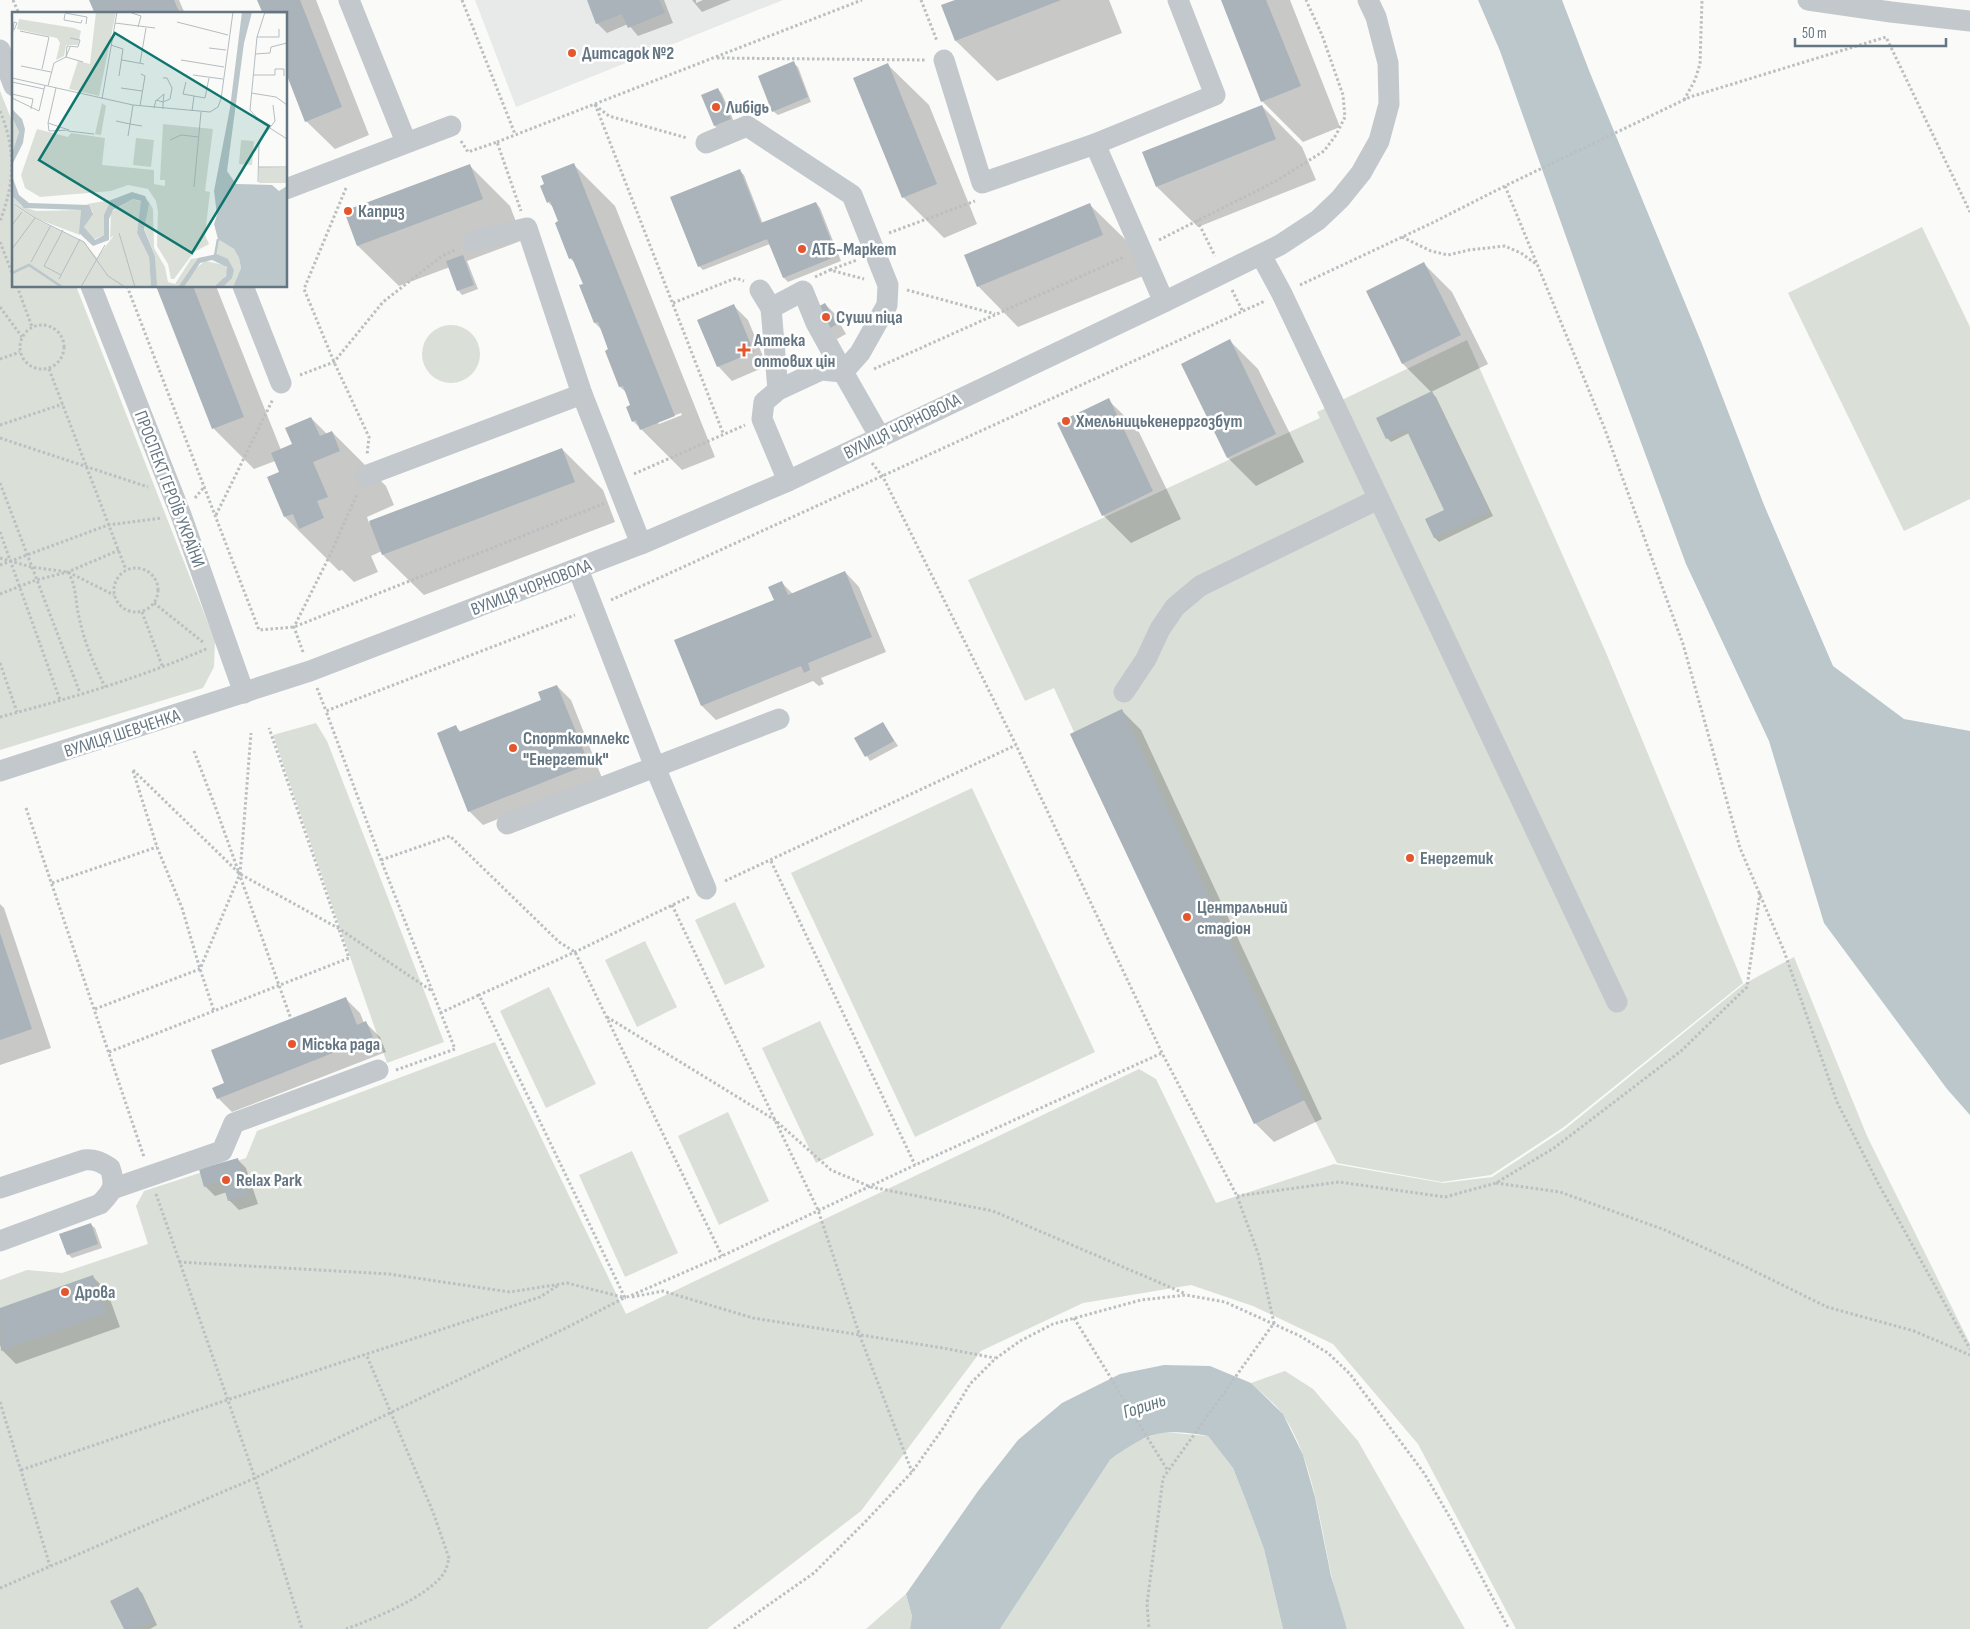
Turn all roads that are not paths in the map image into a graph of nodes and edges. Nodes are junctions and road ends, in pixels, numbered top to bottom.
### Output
1 (349, 0) edge
2 (1178, 0) edge
3 (1368, 0) edge
4 (1808, 0) edge
5 (1970, 21) edge
6 (0, 50) edge
7 (944, 60) road end
8 (12, 81) edge
9 (451, 126) road end
10 (406, 142) junction
11 (706, 143) road end
12 (1095, 144) junction
13 (288, 188) edge
14 (473, 241) road end
15 (1260, 255) junction
16 (92, 288) edge
17 (244, 288) edge
18 (760, 290) road end
19 (1164, 302) junction
20 (771, 308) junction
21 (843, 372) junction
22 (281, 383) road end
23 (778, 390) junction
24 (582, 394) junction
25 (880, 437) junction
26 (365, 476) road end
27 (788, 481) junction
28 (1378, 499) junction
29 (641, 544) junction
30 (578, 569) junction
31 (1124, 692) dead end
32 (244, 693) junction
33 (778, 719) dead end
34 (655, 766) junction
35 (0, 771) edge
36 (508, 824) dead end
37 (706, 889) road end
38 (1617, 1002) dead end
39 (378, 1070) dead end
40 (0, 1188) edge
41 (112, 1189) junction
42 (0, 1241) edge

1 - 10 street
2 - 12 street
3 - 15 street, ВУЛИЦЯ ЧОРНОВОЛА
4 - 5 street
6 - 8 street
7 - 12 street
9 - 10 street
10 - 13 street
11 - 21 street
12 - 19 street
14 - 24 street
15 - 19 street, ВУЛИЦЯ ЧОРНОВОЛА
15 - 28 street
16 - 32 street, ПРОСПЕКТ ГЕРОЇВ УКРАЇНИ
17 - 22 street
18 - 20 street
19 - 25 street, ВУЛИЦЯ ЧОРНОВОЛА
20 - 21 street
20 - 23 street
21 - 23 street
21 - 25 street
23 - 27 street
24 - 26 street
24 - 29 street
25 - 27 street, ВУЛИЦЯ ЧОРНОВОЛА
27 - 29 street, ВУЛИЦЯ ЧОРНОВОЛА
28 - 31 street
28 - 38 street
29 - 30 street, ВУЛИЦЯ ЧОРНОВОЛА
30 - 32 street, ВУЛИЦЯ ЧОРНОВОЛА
30 - 34 street
32 - 35 street, ВУЛИЦЯ ШЕВЧЕНКА
33 - 34 street
34 - 36 street
34 - 37 street
39 - 41 street
40 - 41 street
41 - 42 street

